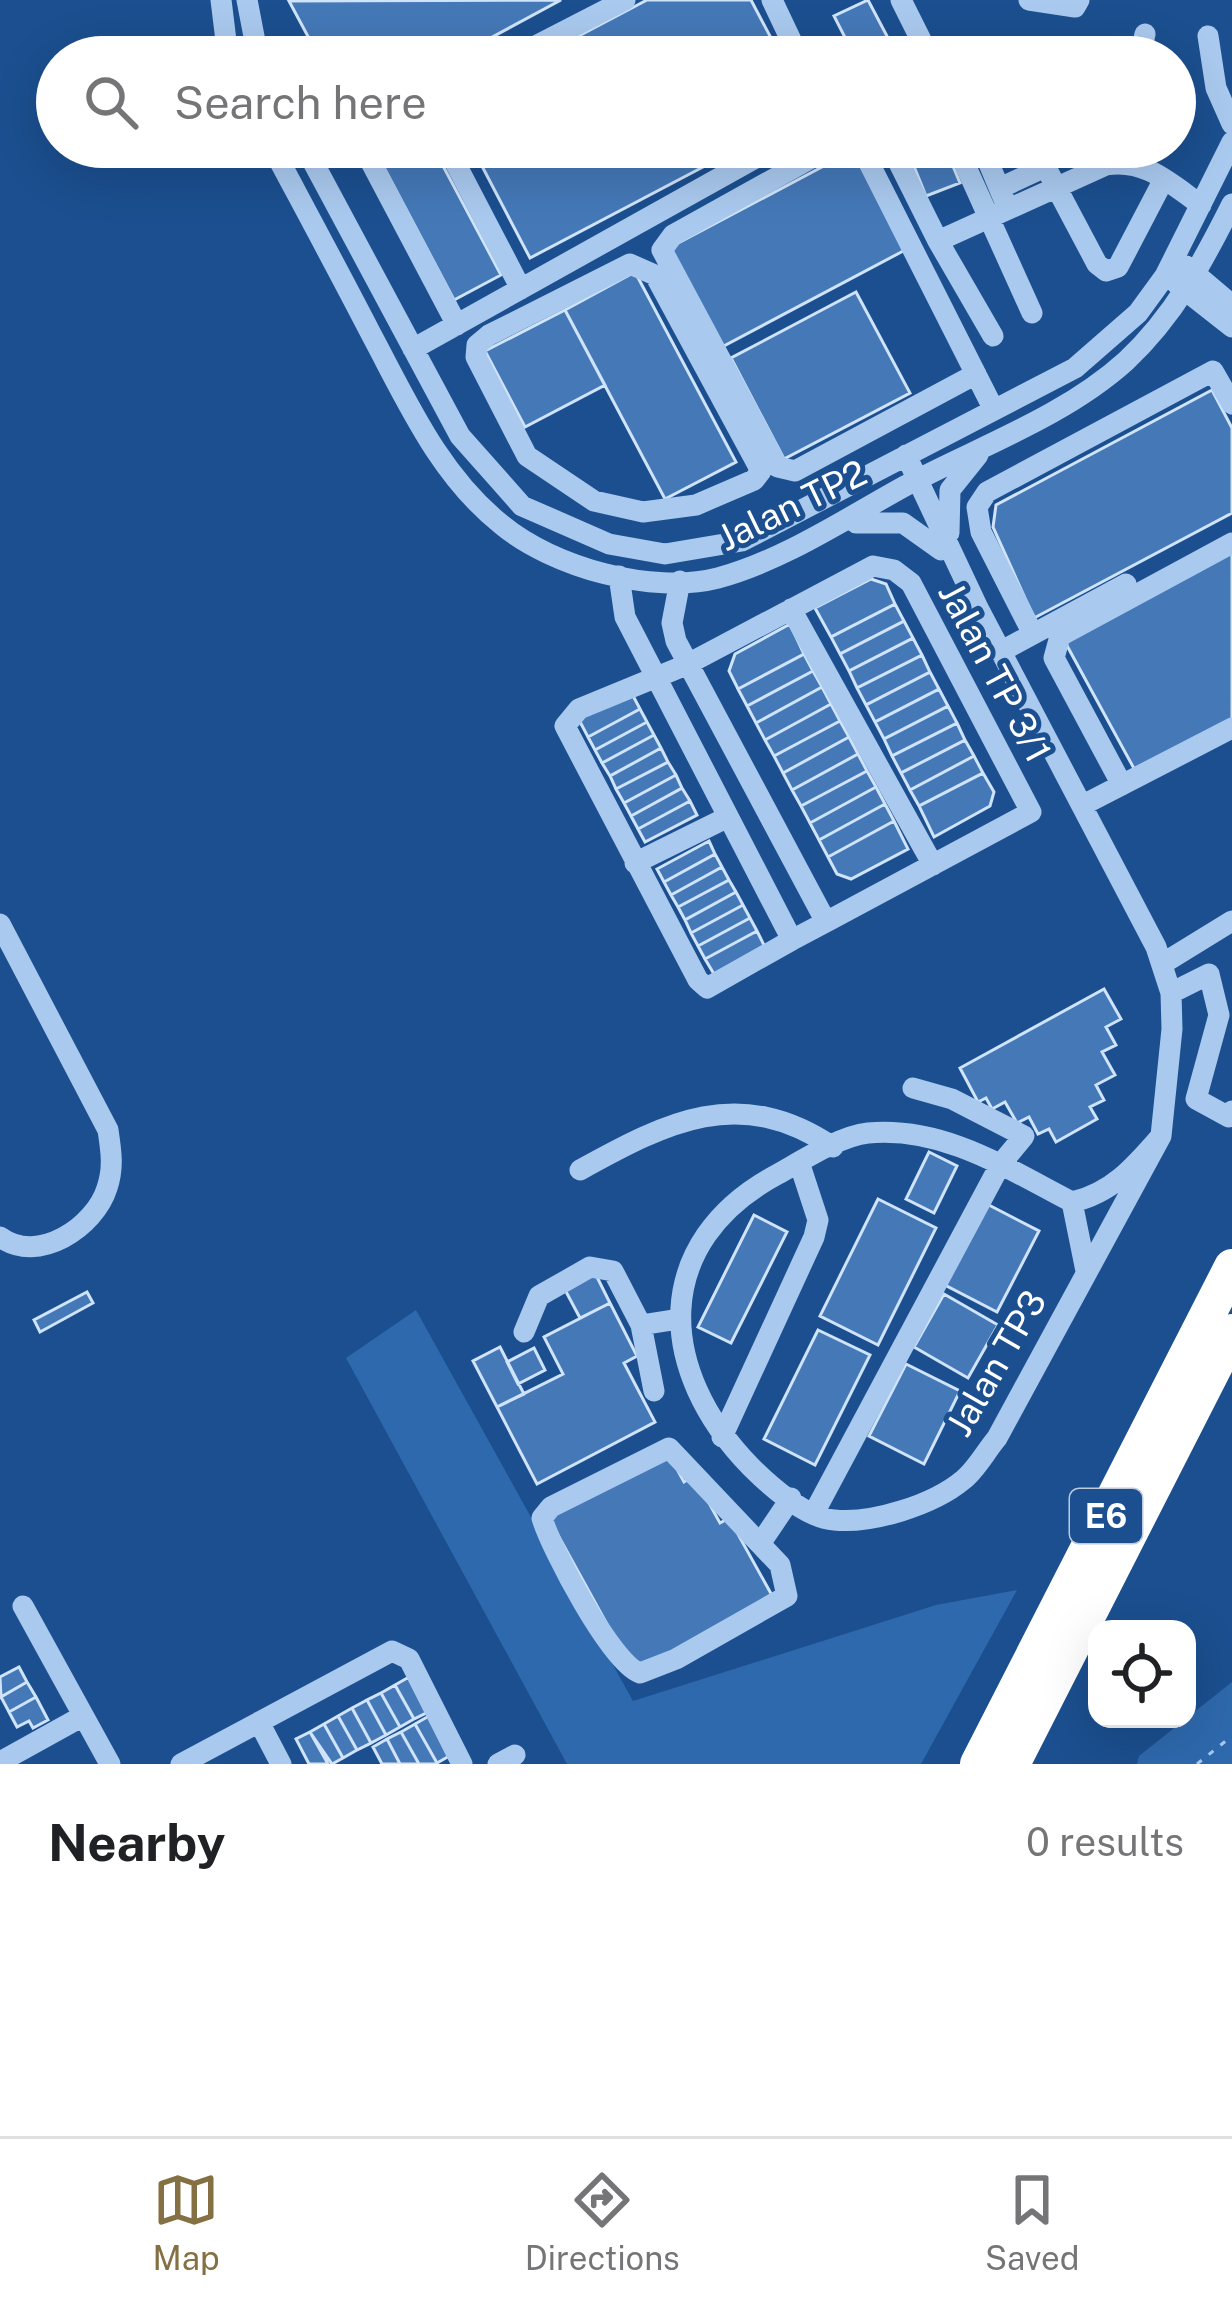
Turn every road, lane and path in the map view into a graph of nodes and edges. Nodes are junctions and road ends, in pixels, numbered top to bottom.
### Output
1 (221, 0) edge
2 (247, 0) edge
3 (625, 0) edge
4 (772, 0) edge
5 (901, 0) edge
6 (1030, 0) edge
7 (1078, 0) edge
8 (225, 36) edge
9 (254, 36) edge
10 (555, 36) edge
11 (789, 36) edge
12 (919, 36) edge
13 (1208, 36) dead end
14 (1232, 124) edge
15 (1232, 142) edge
16 (283, 168) edge
17 (316, 168) edge
18 (374, 168) edge
19 (458, 168) edge
20 (737, 168) edge
21 (793, 168) edge
22 (873, 168) edge
23 (901, 168) edge
24 (965, 168) edge
25 (991, 168) edge
26 (1044, 168) edge
27 (1046, 168) edge
28 (1147, 168) edge
29 (1164, 179) junction
30 (1004, 198) junction
31 (1232, 204) edge
32 (1202, 205) junction
33 (986, 219) junction
34 (938, 242) junction
35 (1170, 268) junction
36 (1192, 282) junction
37 (521, 289) junction
38 (1228, 306) edge
39 (1033, 313) dead end
40 (457, 325) junction
41 (993, 336) dead end
42 (413, 349) junction
43 (976, 374) junction
44 (1232, 404) edge
45 (994, 410) junction
46 (996, 439) junction
47 (526, 456) junction
48 (899, 459) junction
49 (500, 482) junction
50 (910, 483) junction
51 (843, 524) junction
52 (1232, 528) edge
53 (1232, 543) edge
54 (947, 549) junction
55 (619, 576) junction
56 (680, 581) junction
57 (791, 609) junction
58 (1033, 634) junction
59 (1000, 652) junction
60 (686, 665) junction
61 (657, 676) junction
62 (1232, 728) edge
63 (1122, 785) junction
64 (1083, 805) junction
65 (728, 817) junction
66 (635, 863) junction
67 (932, 865) junction
68 (1232, 921) edge
69 (826, 922) junction
70 (0, 924) edge
71 (792, 940) junction
72 (1196, 943) junction
73 (1162, 964) junction
74 (1209, 974) junction
75 (1171, 993) junction
76 (914, 1088) dead end
77 (1232, 1112) edge
78 (1161, 1136) junction
79 (832, 1147) junction
80 (799, 1162) junction
81 (1000, 1165) junction
82 (580, 1170) dead end
83 (1072, 1202) junction
84 (0, 1238) edge
85 (1232, 1267) edge
86 (1086, 1272) junction
87 (679, 1319) junction
88 (641, 1324) junction
89 (524, 1332) dead end
90 (1232, 1332) edge
91 (654, 1391) dead end
92 (722, 1437) junction
93 (790, 1498) junction
94 (814, 1513) junction
95 (760, 1544) junction
96 (23, 1606) dead end
97 (83, 1716) junction
98 (259, 1722) junction
99 (1232, 1736) edge
100 (0, 1762) edge
101 (110, 1764) edge
102 (181, 1764) edge
103 (281, 1764) edge
104 (462, 1764) edge
105 (978, 1764) edge
106 (1012, 1764) edge
107 (1197, 1764) edge

1 - 8 street
2 - 9 street
3 - 10 street
4 - 11 street
5 - 12 street
6 - 7 street
13 - 14 street
15 - 32 street, Jalan TP2
16 - 55 street, Jalan TP2
17 - 42 street, Jalan TP2
18 - 40 street
19 - 37 street
20 - 37 street
21 - 43 street
22 - 43 street
23 - 34 street
24 - 33 street
25 - 30 street
26 - 30 street
27 - 29 street
28 - 29 street
29 - 32 street
30 - 33 street
31 - 36 street, Jalan TP2
32 - 35 street, Jalan TP2
33 - 34 street
33 - 39 street
34 - 41 street
35 - 36 street
35 - 45 street, Jalan TP2
36 - 38 street
36 - 46 street, Jalan TP2
37 - 40 street
40 - 42 street
42 - 49 street, Jalan TP2
43 - 45 street
44 - 58 street
45 - 48 street, Jalan TP2
46 - 50 street, Jalan TP2
46 - 54 street
47 - 47 street
47 - 49 street
48 - 49 street, Jalan TP2
48 - 50 street, Jalan TP3
50 - 51 street, Jalan TP2
50 - 54 street, Jalan TP3
51 - 54 street
51 - 56 street, Jalan TP2
52 - 58 street
53 - 63 street
54 - 59 street, Jalan TP3
55 - 56 street, Jalan TP2
55 - 61 street
56 - 60 street
57 - 60 street, Jalan TP 3/1
57 - 67 street
57 - 67 street, Jalan TP 3/1
58 - 59 street
59 - 64 street, Jalan TP3
60 - 61 street, Jalan TP 3/1
60 - 69 street
61 - 65 street
61 - 66 street, Jalan TP 3/1
62 - 63 street
63 - 64 street
64 - 73 street, Jalan TP3
65 - 66 street
65 - 71 street
66 - 71 street, Jalan TP 3/1
67 - 69 street, Jalan TP 3/1
68 - 72 street
69 - 71 street, Jalan TP 3/1
70 - 84 street
72 - 73 street
72 - 74 street
73 - 75 street, Jalan TP3
74 - 75 street
74 - 77 street
75 - 78 street, Jalan TP3
76 - 81 street
78 - 83 street
78 - 86 street, Jalan TP3
79 - 80 street
79 - 81 street
79 - 82 street
80 - 87 street
80 - 92 street
81 - 83 street
81 - 94 street
83 - 86 street
85 - 105 highway, E6
86 - 94 street, Jalan TP3
87 - 88 street
87 - 92 street
88 - 89 street
88 - 91 street
90 - 106 highway, E6
92 - 93 street
93 - 94 street
93 - 95 street
95 - 95 street
96 - 97 street
97 - 100 street
97 - 101 street
98 - 102 street
98 - 103 street
98 - 104 street
99 - 107 path

